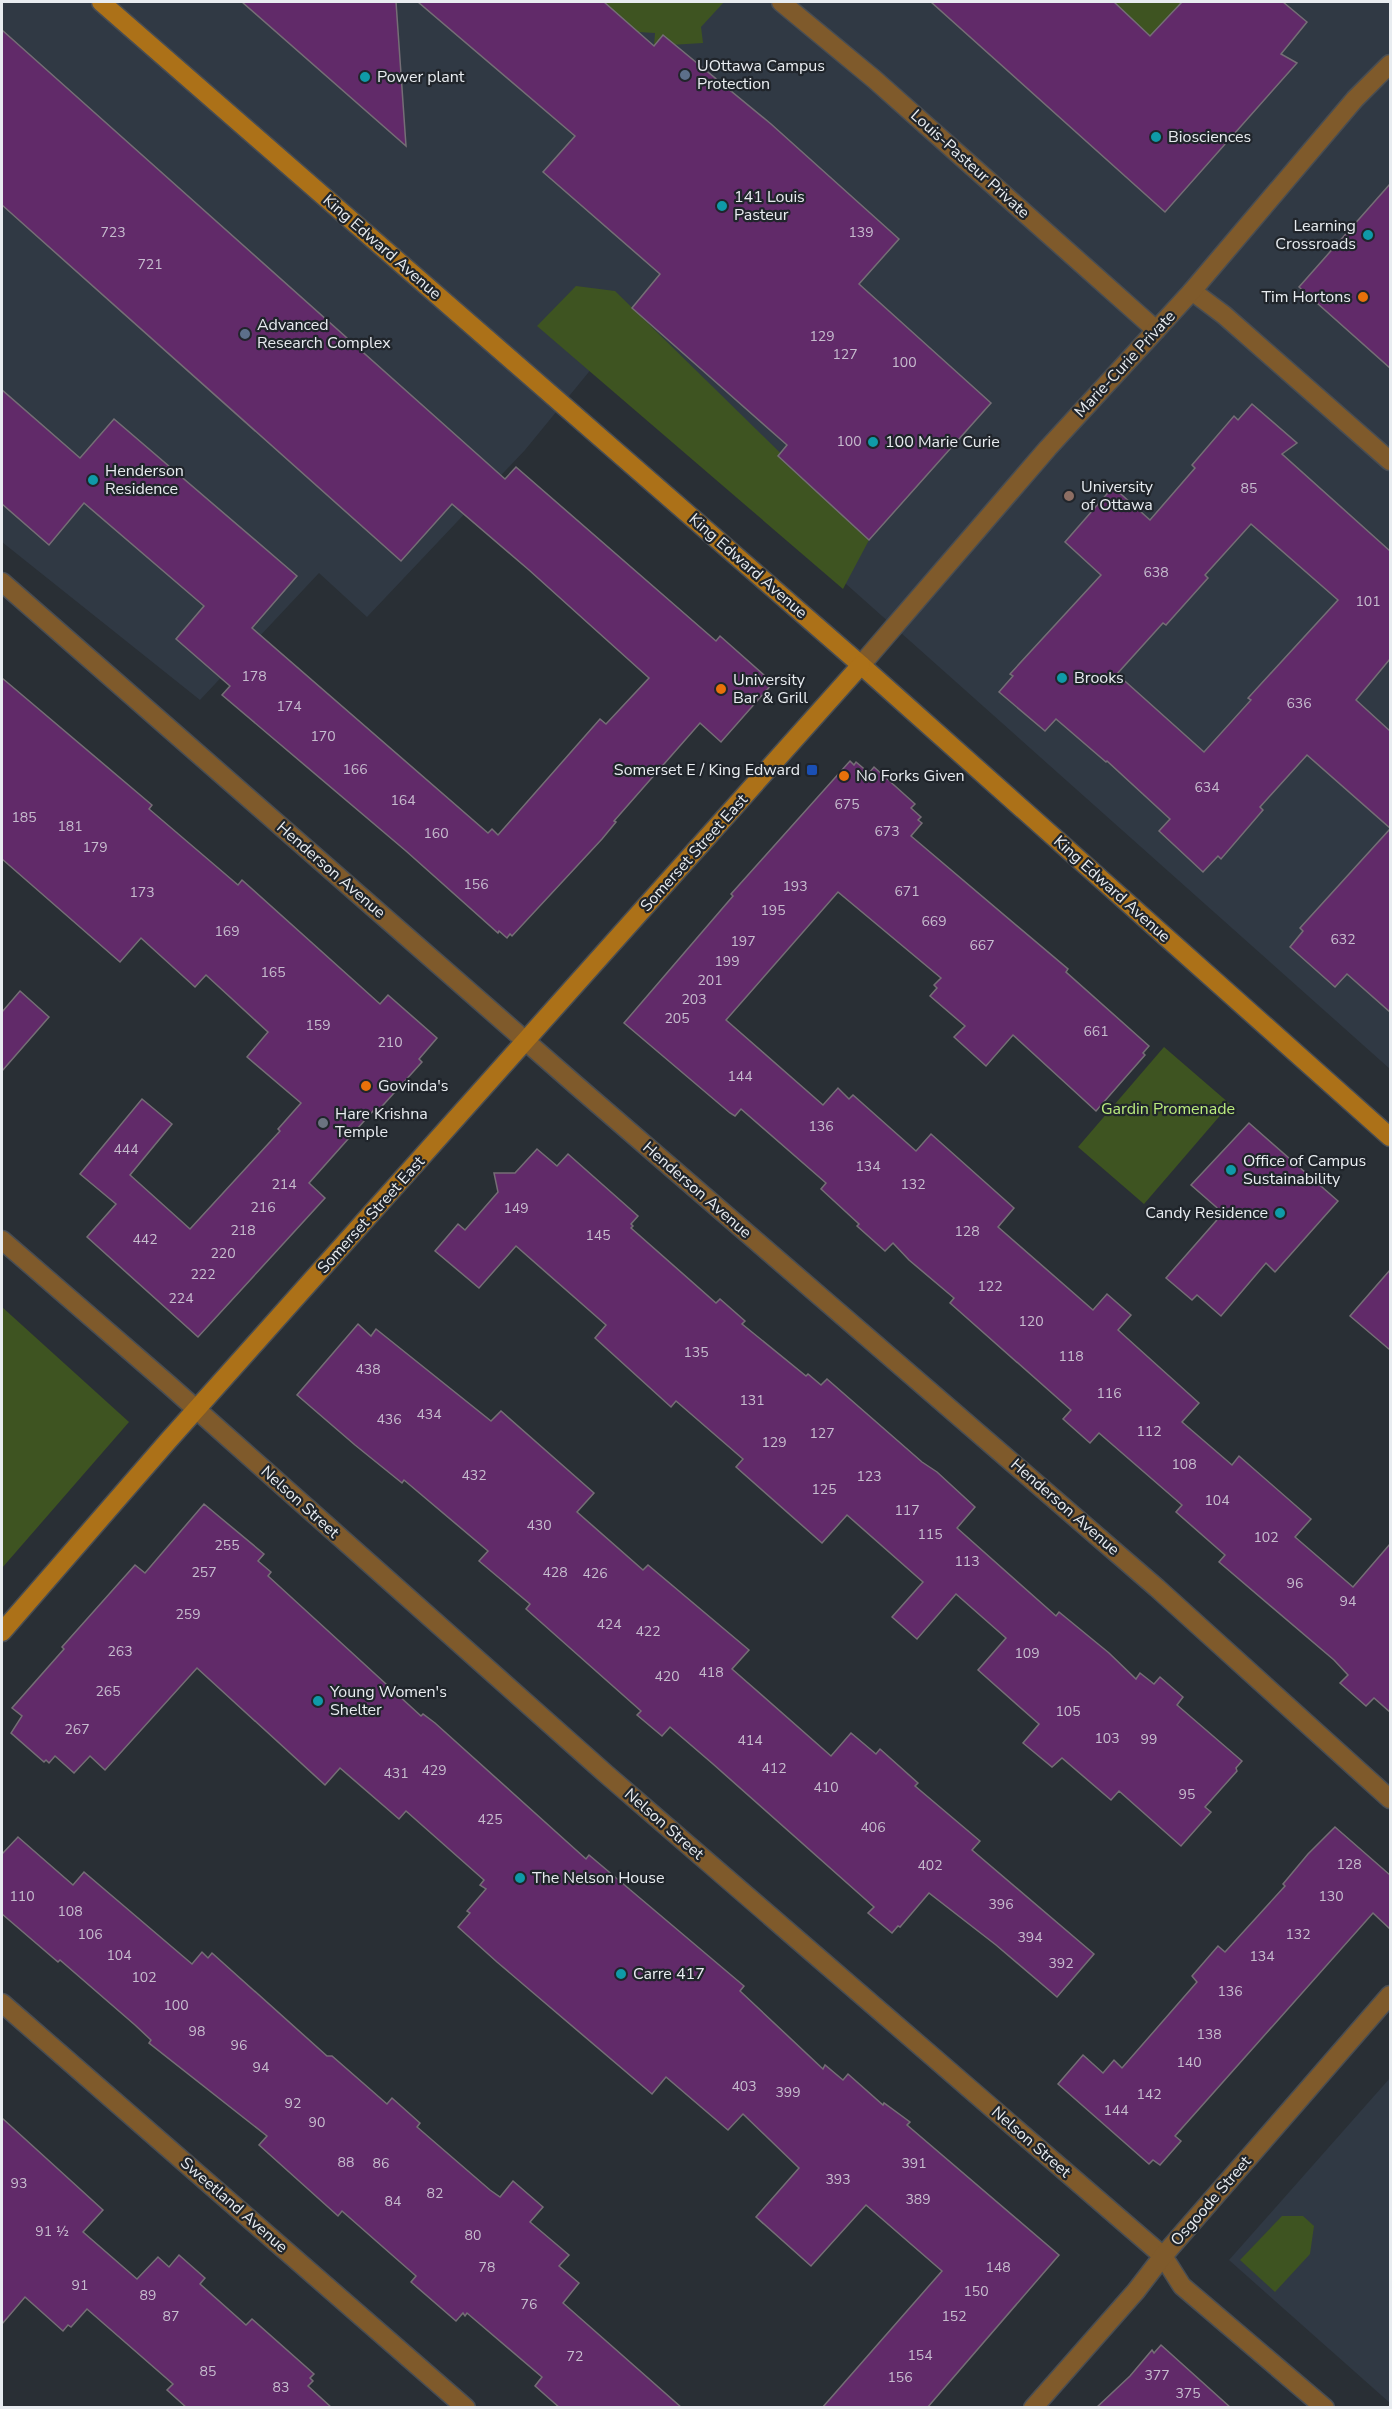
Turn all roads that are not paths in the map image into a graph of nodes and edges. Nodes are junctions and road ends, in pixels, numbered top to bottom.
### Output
1 (101, 2) edge
2 (781, 2) edge
3 (1390, 64) edge
4 (1192, 291) junction
5 (1156, 330) junction
6 (1390, 461) edge
7 (2, 582) edge
8 (861, 665) junction
9 (526, 1041) junction
10 (1390, 1137) edge
11 (2, 1240) edge
12 (197, 1410) junction
13 (2, 1632) edge
14 (1390, 1799) edge
15 (1390, 1995) edge
16 (2, 2003) edge
17 (1163, 2256) junction
18 (466, 2408) edge
19 (1033, 2408) edge
20 (1324, 2408) edge

1 - 8 main road, King Edward Avenue
2 - 5 street, Louis-Pasteur Private
3 - 4 street, Marie-Curie Private
4 - 5 street, Marie-Curie Private
4 - 6 street
5 - 8 street, Marie-Curie Private
7 - 9 street, Henderson Avenue
8 - 9 main road, Somerset Street East
8 - 10 main road, King Edward Avenue
9 - 12 main road, Somerset Street East
9 - 14 street, Henderson Avenue
11 - 12 street, Nelson Street
12 - 13 main road, Somerset Street East
12 - 17 street, Nelson Street
15 - 17 street, Osgoode Street
16 - 18 street, Sweetland Avenue
17 - 19 street, Osgoode Street
17 - 20 street, Nelson Street

